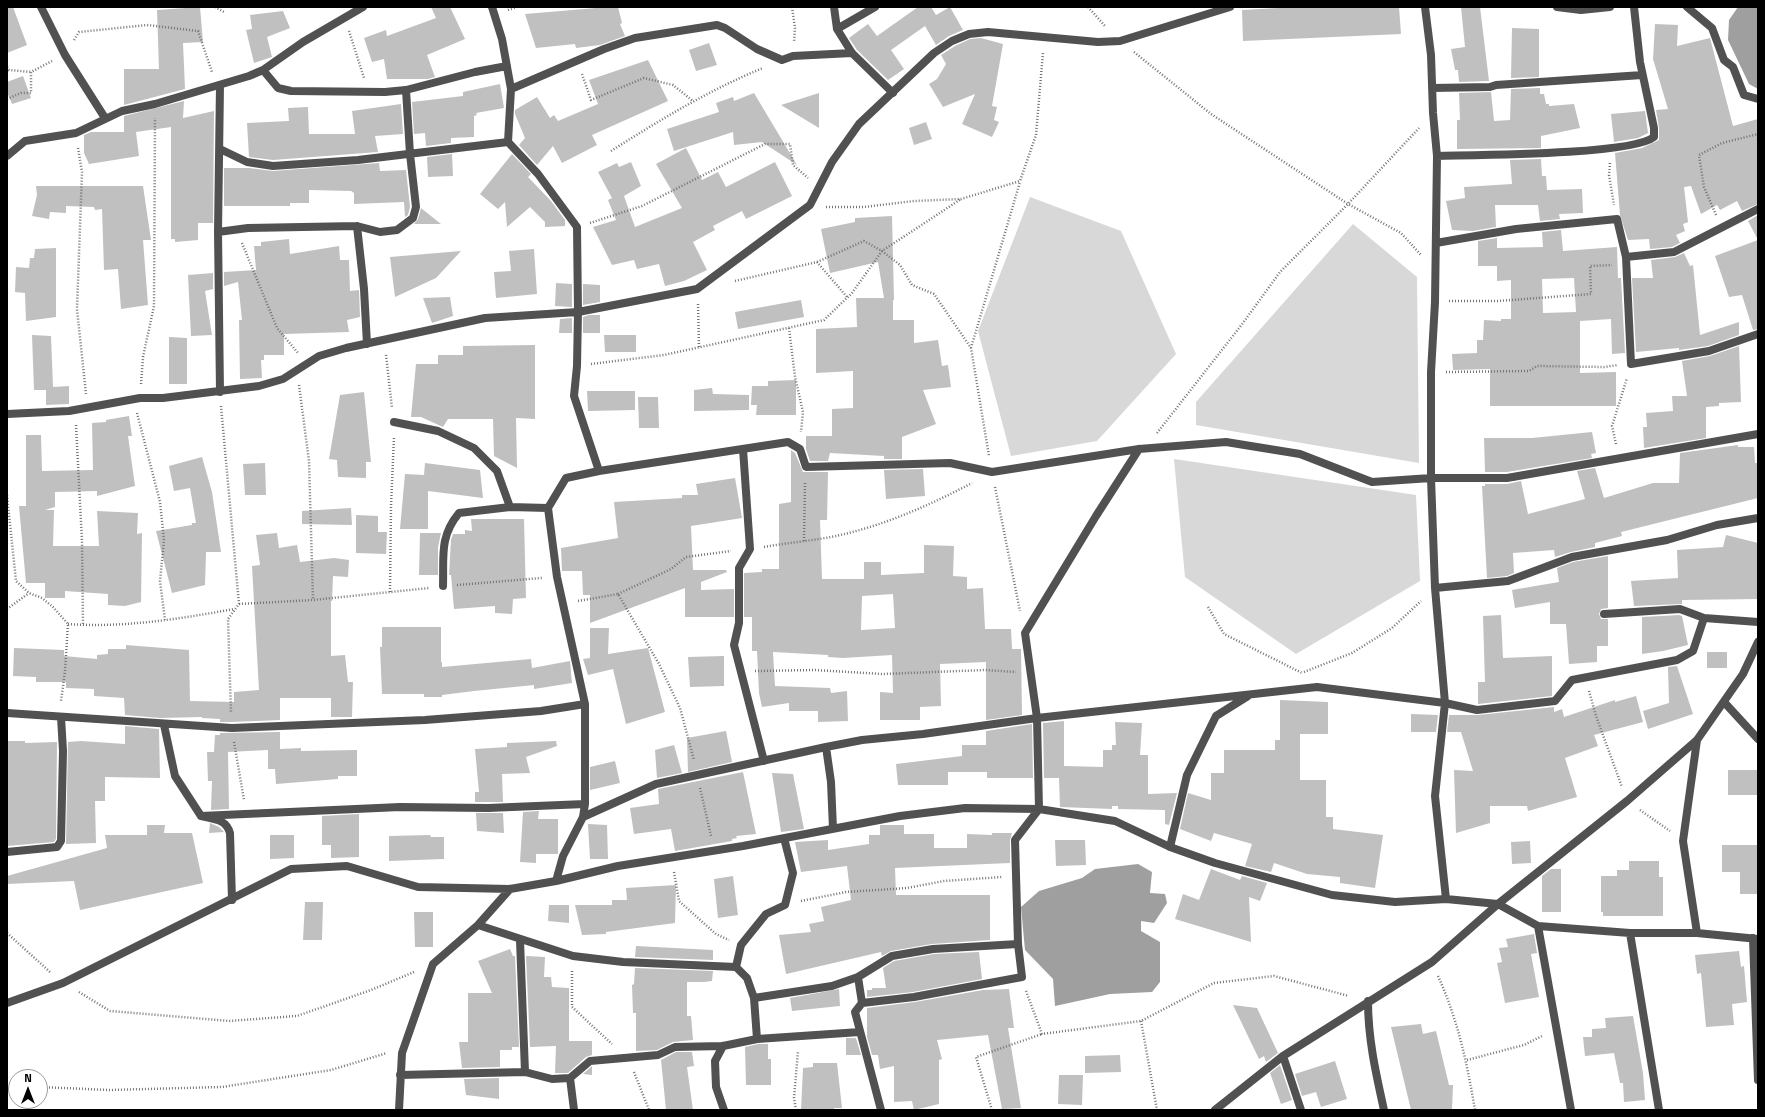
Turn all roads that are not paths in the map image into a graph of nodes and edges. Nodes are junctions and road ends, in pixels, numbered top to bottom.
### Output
1 (41, 7) edge
2 (363, 7) edge
3 (492, 7) edge
4 (834, 7) edge
5 (875, 7) edge
6 (1230, 7) edge
7 (1425, 7) edge
8 (1557, 7) edge
9 (1610, 7) edge
10 (1634, 7) edge
11 (1687, 7) edge
12 (837, 29) junction
13 (852, 53) junction
14 (507, 66) junction
15 (263, 70) junction
16 (1642, 75) junction
17 (218, 86) junction
18 (1432, 88) junction
19 (511, 89) junction
20 (406, 90) junction
21 (893, 93) junction
22 (1758, 99) edge
23 (105, 118) junction
24 (508, 142) junction
25 (220, 149) junction
26 (410, 154) junction
27 (7, 156) edge
28 (1437, 156) junction
29 (1758, 209) edge
30 (357, 226) junction
31 (218, 232) junction
32 (1436, 243) junction
33 (1626, 257) junction
34 (578, 312) junction
35 (1758, 334) edge
36 (368, 344) junction
37 (220, 392) junction
38 (7, 414) edge
39 (394, 422) road end
40 (1758, 434) edge
41 (743, 449) junction
42 (1139, 449) junction
43 (599, 471) junction
44 (1431, 478) junction
45 (510, 507) junction
46 (548, 508) junction
47 (1758, 518) edge
48 (444, 586) road end
49 (1435, 588) junction
50 (1604, 614) dead end
51 (1704, 618) junction
52 (1758, 622) edge
53 (1758, 642) edge
54 (1251, 694) junction
55 (1724, 702) junction
56 (1445, 703) junction
57 (585, 704) junction
58 (7, 713) edge
59 (61, 717) junction
60 (1037, 718) junction
61 (164, 725) junction
62 (1758, 739) edge
63 (1697, 740) junction
64 (826, 747) junction
65 (764, 761) junction
66 (585, 804) junction
67 (1039, 809) junction
68 (201, 816) junction
69 (583, 817) junction
70 (833, 829) junction
71 (784, 838) junction
72 (1170, 847) junction
73 (7, 852) edge
74 (556, 881) junction
75 (510, 889) junction
76 (1446, 899) junction
77 (232, 900) junction
78 (1498, 904) junction
79 (478, 925) junction
80 (1538, 926) junction
81 (1630, 933) junction
82 (1697, 933) junction
83 (1756, 938) edge
84 (520, 940) junction
85 (1018, 944) junction
86 (736, 967) junction
87 (858, 977) junction
88 (754, 998) junction
89 (1368, 1001) junction
90 (7, 1003) edge
91 (862, 1003) junction
92 (860, 1032) junction
93 (757, 1039) junction
94 (723, 1046) junction
95 (1283, 1056) junction
96 (525, 1072) junction
97 (400, 1075) junction
98 (570, 1078) junction
99 (1758, 1080) edge
100 (399, 1110) edge
101 (574, 1110) edge
102 (724, 1110) edge
103 (881, 1110) edge
104 (1215, 1110) edge
105 (1300, 1110) edge
106 (1384, 1110) edge
107 (1571, 1110) edge
108 (1659, 1110) edge

1 - 23 street
2 - 15 street
3 - 14 street
4 - 12 street
5 - 12 street
6 - 21 street
7 - 18 street
8 - 9 street
10 - 16 street
11 - 22 street
12 - 13 street
13 - 19 street
13 - 21 street
14 - 19 street
14 - 20 street
15 - 17 street
15 - 20 street
16 - 18 street
16 - 28 street
17 - 23 street
17 - 25 street
18 - 28 street
19 - 24 street
20 - 26 street
21 - 34 street
23 - 27 street
24 - 26 street
24 - 34 street
25 - 26 street
25 - 31 street
26 - 30 street
28 - 32 street
29 - 33 street
30 - 31 street
30 - 36 street
31 - 37 street
32 - 33 street
32 - 44 street
33 - 35 street
34 - 36 street
34 - 43 street
36 - 37 street
37 - 38 street
39 - 45 street
40 - 44 street
41 - 42 street
41 - 43 street
41 - 65 street
42 - 44 street
42 - 60 street
43 - 46 street
44 - 49 street
45 - 46 street
45 - 48 street
46 - 57 street
47 - 49 street
49 - 56 street
50 - 51 street
51 - 52 street
51 - 56 street
53 - 55 street
54 - 56 street
54 - 60 street
54 - 72 street
55 - 62 street
55 - 63 street
56 - 76 street
57 - 61 street
57 - 66 street
58 - 59 street
59 - 61 street
59 - 73 street
60 - 64 street
60 - 67 street
61 - 68 street
63 - 78 street
63 - 82 street
64 - 65 street
64 - 70 street
65 - 69 street
66 - 68 street
66 - 69 street
67 - 70 street
67 - 72 street
67 - 85 street
68 - 77 street
69 - 74 street
70 - 71 street
71 - 74 street
71 - 86 street
72 - 76 street
74 - 75 street
75 - 77 street
75 - 79 street
76 - 78 street
77 - 90 street
78 - 80 street
78 - 89 street
79 - 84 street
79 - 97 street
80 - 81 street
80 - 107 street
81 - 82 street
81 - 108 street
82 - 83 street
83 - 99 street
84 - 86 street
84 - 96 street
85 - 87 street
85 - 91 street
86 - 88 street
87 - 88 street
87 - 91 street
88 - 93 street
89 - 95 street
89 - 106 street
91 - 92 street
92 - 93 street
92 - 103 street
93 - 94 street
94 - 98 street
94 - 102 street
95 - 104 street
95 - 105 street
96 - 97 street
96 - 98 street
97 - 100 street
98 - 101 street

